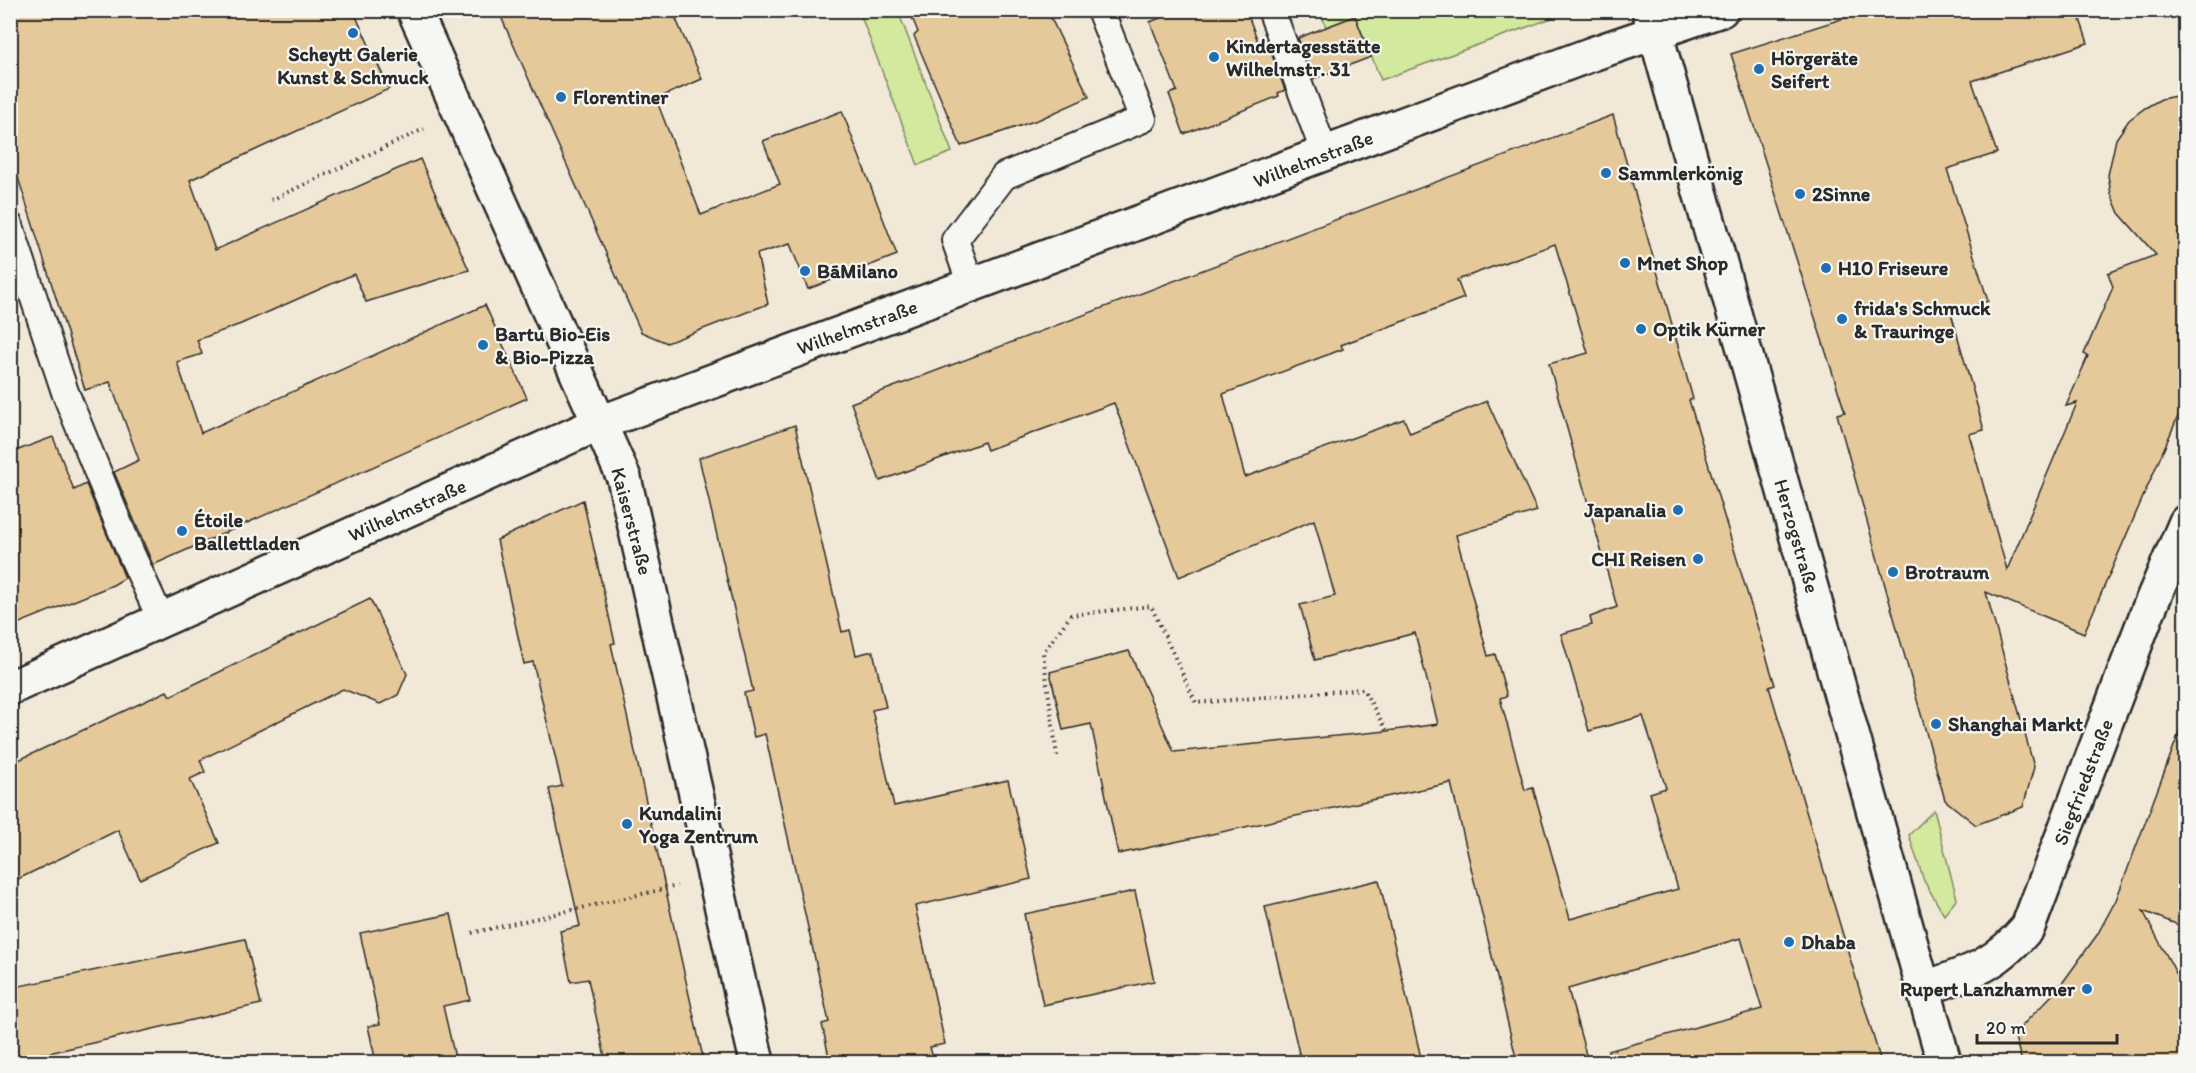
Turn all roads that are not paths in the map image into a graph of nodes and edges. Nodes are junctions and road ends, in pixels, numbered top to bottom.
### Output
1 (414, 10) edge
2 (1100, 10) edge
3 (1271, 10) edge
4 (1721, 10) edge
5 (1652, 21) edge
6 (1325, 154) junction
7 (10, 226) edge
8 (971, 285) junction
9 (600, 423) junction
10 (2186, 522) edge
11 (162, 622) junction
12 (10, 688) edge
13 (1923, 989) junction
14 (757, 1062) edge
15 (1944, 1062) edge

1 - 9 street, Kaiserstraße
2 - 8 lane
3 - 6 lane
4 - 5 street, Wilhelmstraße
5 - 6 street, Wilhelmstraße
5 - 13 street, Herzogstraße
6 - 8 street, Wilhelmstraße
7 - 11 lane
8 - 9 street, Wilhelmstraße
9 - 11 street, Wilhelmstraße
9 - 14 street, Kaiserstraße
10 - 13 street, Siegfriedstraße
11 - 12 street, Wilhelmstraße
13 - 15 street, Herzogstraße

